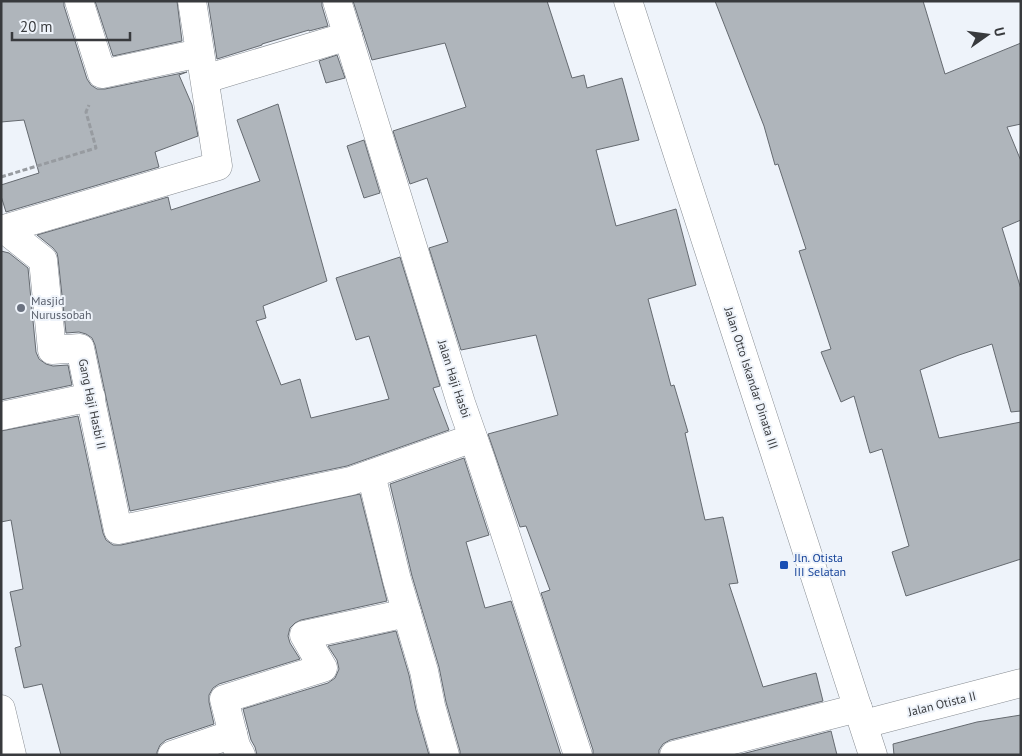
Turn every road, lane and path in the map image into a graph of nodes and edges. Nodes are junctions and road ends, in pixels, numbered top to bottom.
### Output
1 (79, 1) edge
2 (192, 1) edge
3 (337, 1) edge
4 (628, 1) edge
5 (348, 36) junction
6 (200, 53) junction
7 (102, 74) junction
8 (204, 80) junction
9 (1, 177) edge
10 (90, 397) junction
11 (1, 416) edge
12 (473, 438) junction
13 (371, 474) junction
14 (407, 613) junction
15 (1021, 684) edge
16 (1, 709) edge
17 (861, 716) junction
18 (237, 744) edge
19 (12, 755) edge
20 (172, 755) edge
21 (445, 755) edge
22 (578, 755) edge
23 (674, 755) edge
24 (873, 755) edge

1 - 7 street
2 - 6 street, Gang Haji Hasbi II
3 - 5 street, Jalan Haji Hasbi
4 - 17 street, Jalan Otto Iskandar Dinata III
5 - 8 street
5 - 12 street, Jalan Haji Hasbi
6 - 7 street
6 - 8 street, Gang Haji Hasbi II
7 - 9 path
8 - 10 street, Gang Haji Hasbi II
10 - 11 street
10 - 13 street, Gang Haji Hasbi II
12 - 13 street, Gang Haji Hasbi II
12 - 22 street, Jalan Haji Hasbi
13 - 14 street
14 - 18 street
14 - 21 street
15 - 17 street, Jalan Otista II
16 - 19 street
17 - 23 street, Jalan Otista II
17 - 24 street, Jalan Otto Iskandar Dinata III
18 - 20 street

